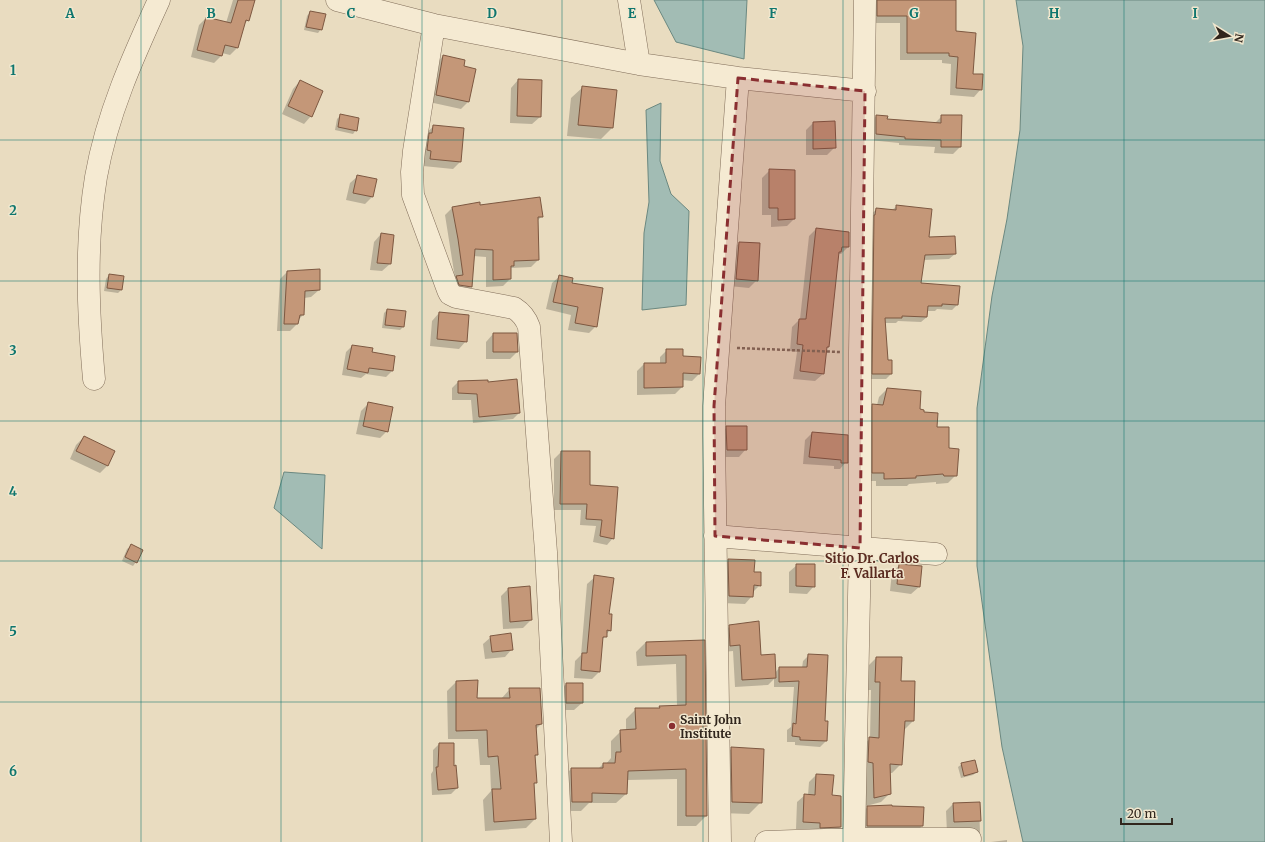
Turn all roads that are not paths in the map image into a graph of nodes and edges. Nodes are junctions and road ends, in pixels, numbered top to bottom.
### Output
1 (159, 0) edge
2 (337, 0) edge
3 (629, 0) edge
4 (865, 0) edge
5 (434, 25) junction
6 (639, 64) junction
7 (738, 78) junction
8 (865, 91) junction
9 (94, 380) dead end
10 (715, 536) junction
11 (860, 548) junction
12 (936, 554) dead end
13 (970, 839) dead end
14 (854, 840) edge
15 (561, 842) edge
16 (720, 842) edge
17 (766, 842) edge

1 - 9 street
2 - 5 street
3 - 6 street
4 - 8 street
5 - 6 street
5 - 15 street
6 - 7 street
7 - 8 street
7 - 10 street
8 - 11 street
10 - 11 street
10 - 16 street
11 - 12 street
11 - 14 street
13 - 14 street
14 - 17 street

